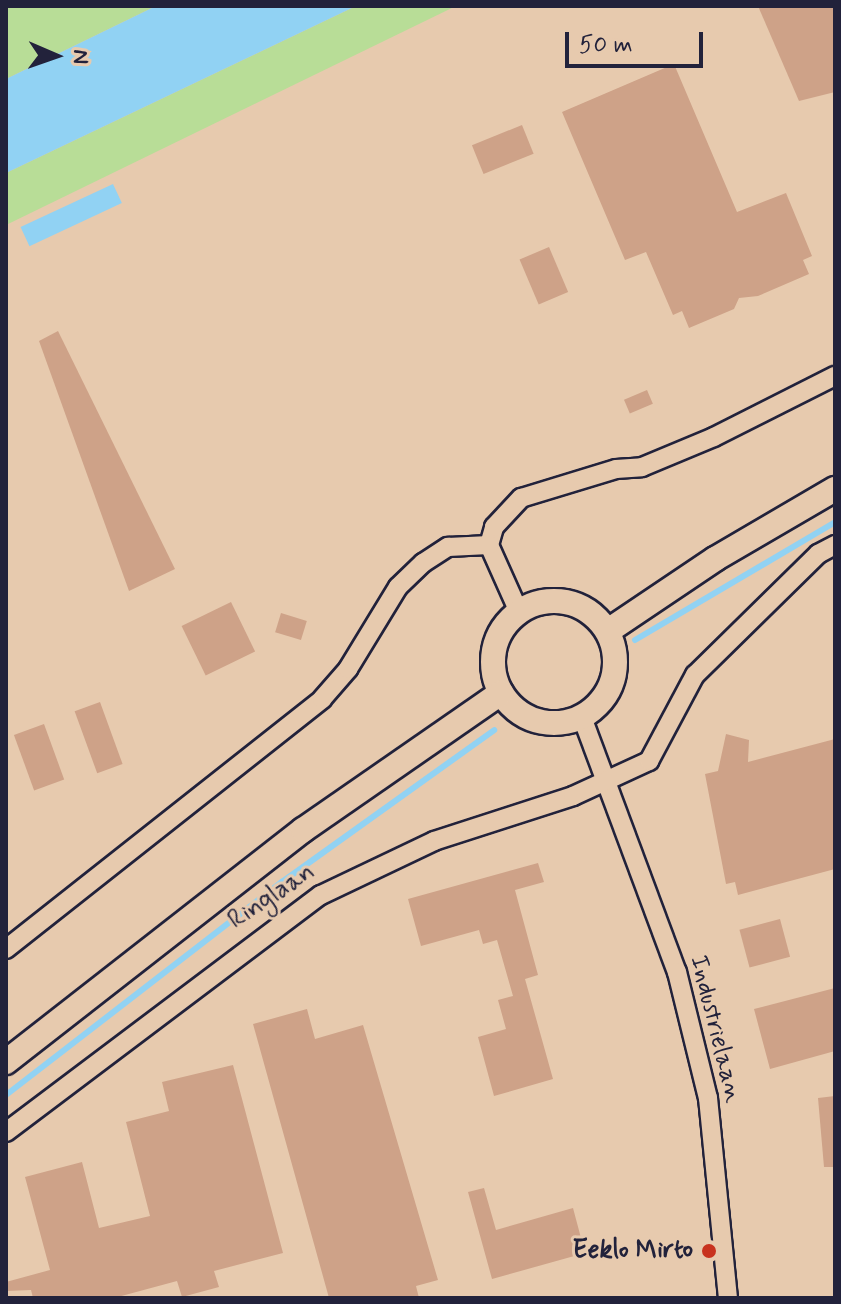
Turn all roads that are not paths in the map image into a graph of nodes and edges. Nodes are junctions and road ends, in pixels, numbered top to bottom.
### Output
1 (835, 376) edge
2 (835, 489) edge
3 (489, 545) junction
4 (835, 545) edge
5 (519, 612) junction
6 (608, 631) junction
7 (501, 693) junction
8 (582, 717) junction
9 (609, 782) junction
10 (6, 949) edge
11 (6, 1062) edge
12 (6, 1132) edge
13 (728, 1298) edge

1 - 3 street
2 - 6 main road
3 - 5 street
3 - 10 street
4 - 9 street
5 - 6 main road
5 - 7 main road
6 - 8 main road
7 - 8 main road
7 - 11 main road, Ringlaan
8 - 9 street, Industrielaan
9 - 12 street, Ringlaan
9 - 13 street, Industrielaan

